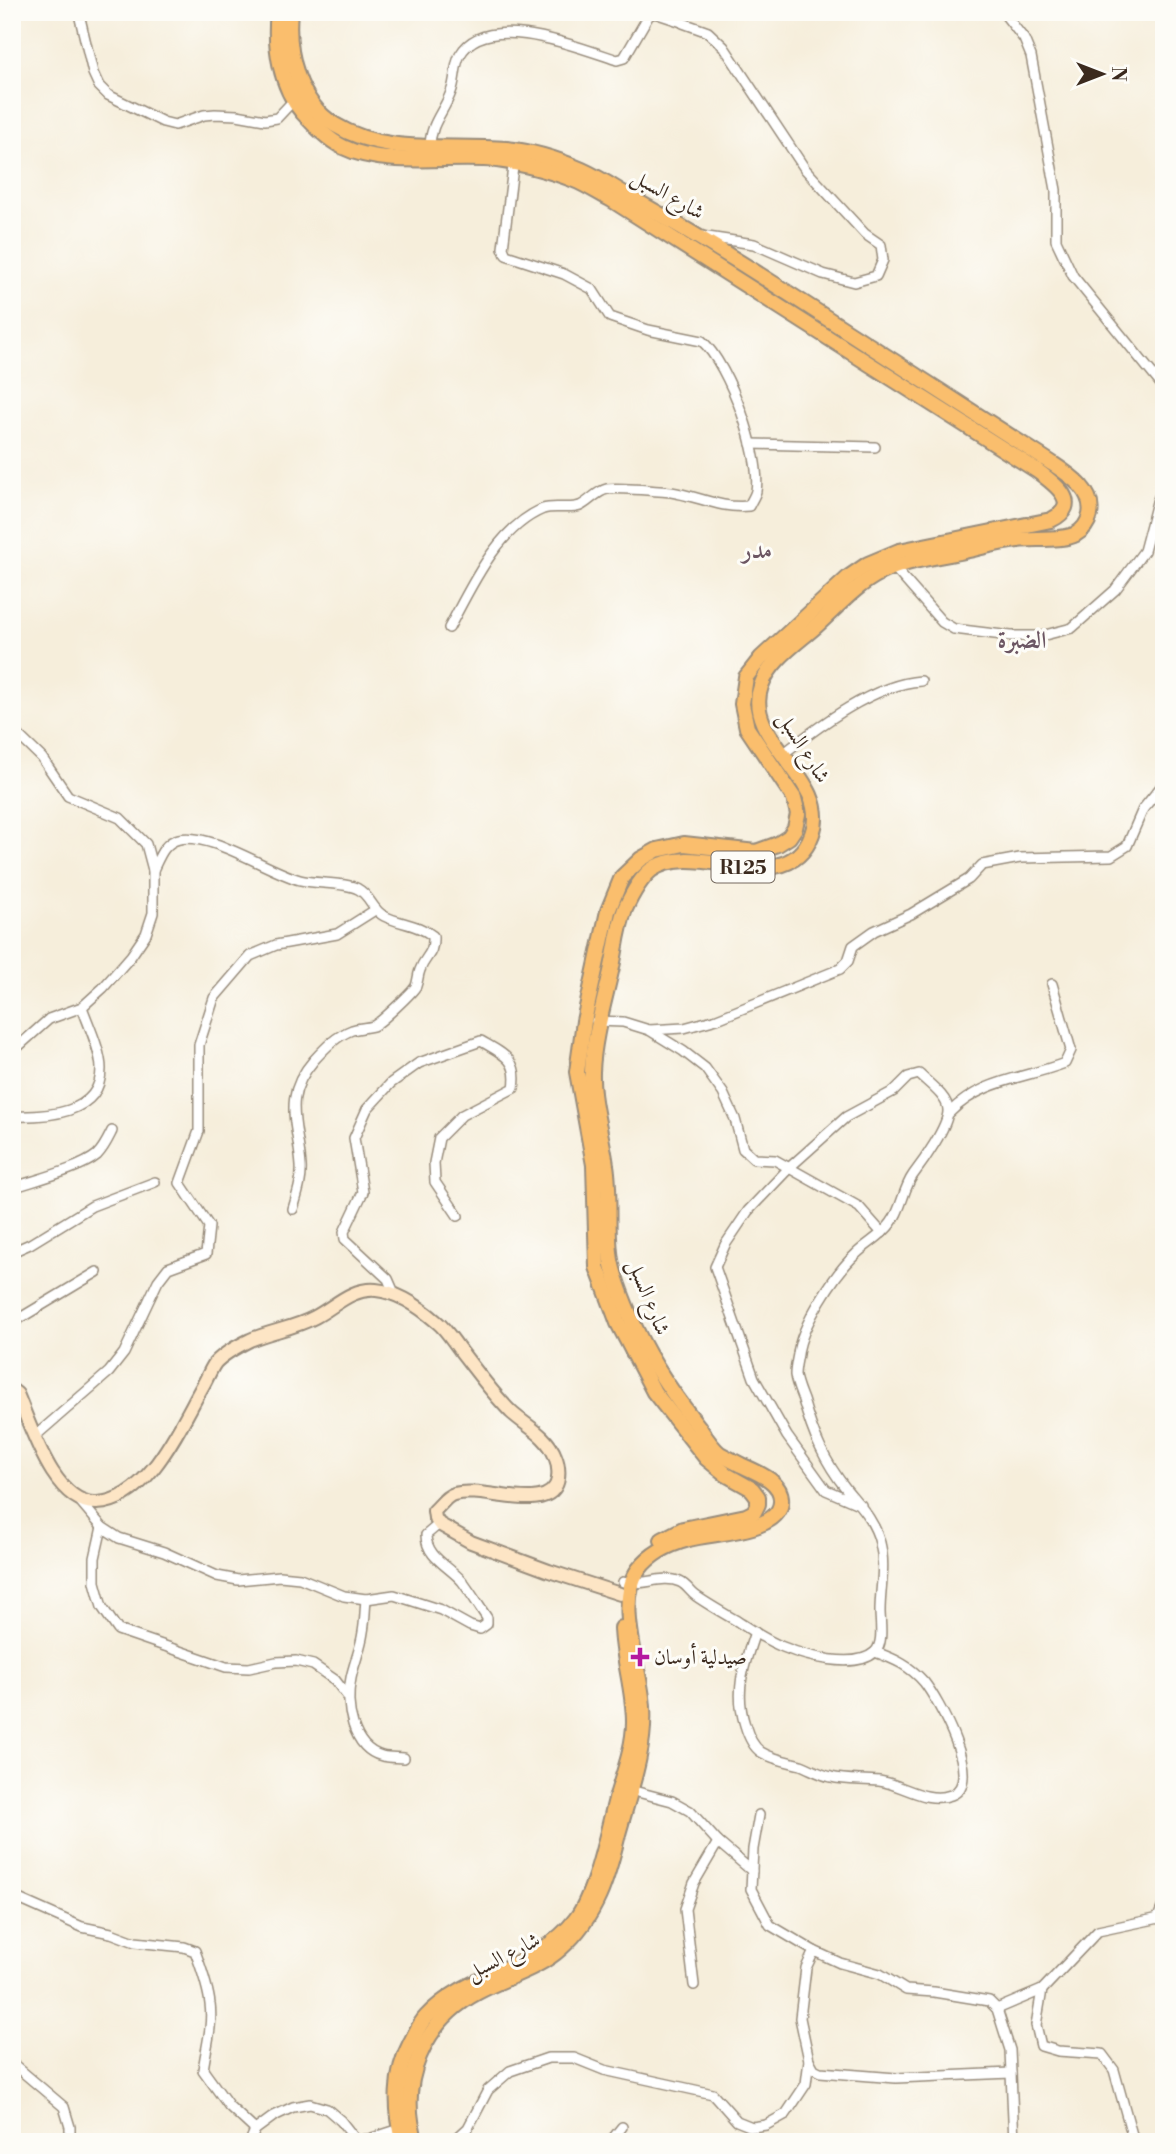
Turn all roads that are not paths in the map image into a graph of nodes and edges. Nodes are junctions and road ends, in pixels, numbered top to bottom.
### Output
1 (74, 12) edge
2 (278, 12) edge
3 (290, 12) edge
4 (673, 12) edge
5 (1003, 12) edge
6 (683, 23) junction
7 (293, 101) junction
8 (430, 147) junction
9 (514, 157) junction
10 (700, 236) junction
11 (1164, 388) edge
12 (751, 444) junction
13 (875, 447) dead end
14 (1164, 486) edge
15 (890, 562) junction
16 (449, 628) dead end
17 (921, 681) dead end
18 (12, 729) edge
19 (783, 754) junction
20 (1164, 783) edge
21 (153, 870) junction
22 (374, 909) junction
23 (1052, 984) dead end
24 (82, 1007) junction
25 (584, 1021) junction
26 (600, 1021) junction
27 (649, 1030) junction
28 (12, 1052) edge
29 (949, 1113) junction
30 (12, 1116) edge
31 (112, 1131) dead end
32 (790, 1167) junction
33 (155, 1182) dead end
34 (12, 1188) edge
35 (293, 1209) dead end
36 (458, 1216) dead end
37 (882, 1233) junction
38 (12, 1252) edge
39 (97, 1272) dead end
40 (395, 1295) junction
41 (12, 1323) edge
42 (12, 1390) edge
43 (34, 1437) junction
44 (80, 1502) junction
45 (860, 1505) junction
46 (439, 1524) junction
47 (102, 1527) junction
48 (625, 1587) junction
49 (366, 1599) junction
50 (755, 1632) junction
51 (875, 1652) junction
52 (348, 1697) junction
53 (404, 1758) dead end
54 (630, 1790) junction
55 (759, 1815) dead end
56 (718, 1842) junction
57 (752, 1871) junction
58 (12, 1896) edge
59 (1164, 1903) edge
60 (1161, 1918) edge
61 (814, 1951) junction
62 (694, 1985) dead end
63 (1042, 1990) junction
64 (996, 2009) junction
65 (809, 2060) junction
66 (12, 2063) edge
67 (1011, 2073) junction
68 (622, 2127) dead end
69 (255, 2130) junction
70 (402, 2136) edge
71 (351, 2141) edge
72 (71, 2142) edge
73 (250, 2142) edge
74 (416, 2142) edge
75 (445, 2142) edge
76 (610, 2142) edge
77 (1014, 2142) edge
78 (1134, 2142) edge

1 - 7 street
2 - 7 main road, شارع السبل / R125
3 - 8 main road, شارع السبل / R125
4 - 6 street
5 - 11 street
6 - 8 street
6 - 10 street
7 - 9 main road, شارع السبل / R125
8 - 9 main road, شارع السبل / R125
9 - 10 main road, شارع السبل / R125
9 - 12 street
9 - 15 main road, شارع السبل / R125
10 - 15 main road, شارع السبل / R125
12 - 13 street
12 - 16 street
14 - 15 street
15 - 19 main road, شارع السبل / R125
15 - 25 main road, شارع السبل / R125
17 - 19 street
18 - 21 street
19 - 26 main road, شارع السبل / R125
20 - 27 street
21 - 22 street
21 - 24 street
22 - 35 street
22 - 43 street
23 - 29 street
24 - 28 street
24 - 30 street
25 - 26 street
25 - 48 main road, شارع السبل / R125
26 - 27 street
26 - 48 main road, شارع السبل / R125
27 - 32 street
29 - 32 street
29 - 37 street
31 - 34 street
32 - 37 street
32 - 45 street
33 - 38 street
36 - 40 street
37 - 45 street
39 - 41 street
40 - 44 street
40 - 46 street
42 - 43 street
43 - 44 street
44 - 47 street
45 - 51 street
46 - 48 street
46 - 49 street
47 - 49 street
47 - 52 street
48 - 50 street
48 - 54 main road, شارع السبل
48 - 70 main road, شارع السبل
49 - 52 street
50 - 51 street
50 - 51 street
52 - 53 street
54 - 56 street
54 - 74 main road, شارع السبل
55 - 57 street
56 - 57 street
56 - 62 street
57 - 61 street
58 - 69 street
59 - 60 street
60 - 63 street
61 - 64 street
61 - 65 street
63 - 64 street
63 - 78 street
64 - 67 street
65 - 67 street
65 - 75 street
66 - 72 street
67 - 77 street
68 - 76 street
69 - 71 street
69 - 73 street
70 - 71 street

